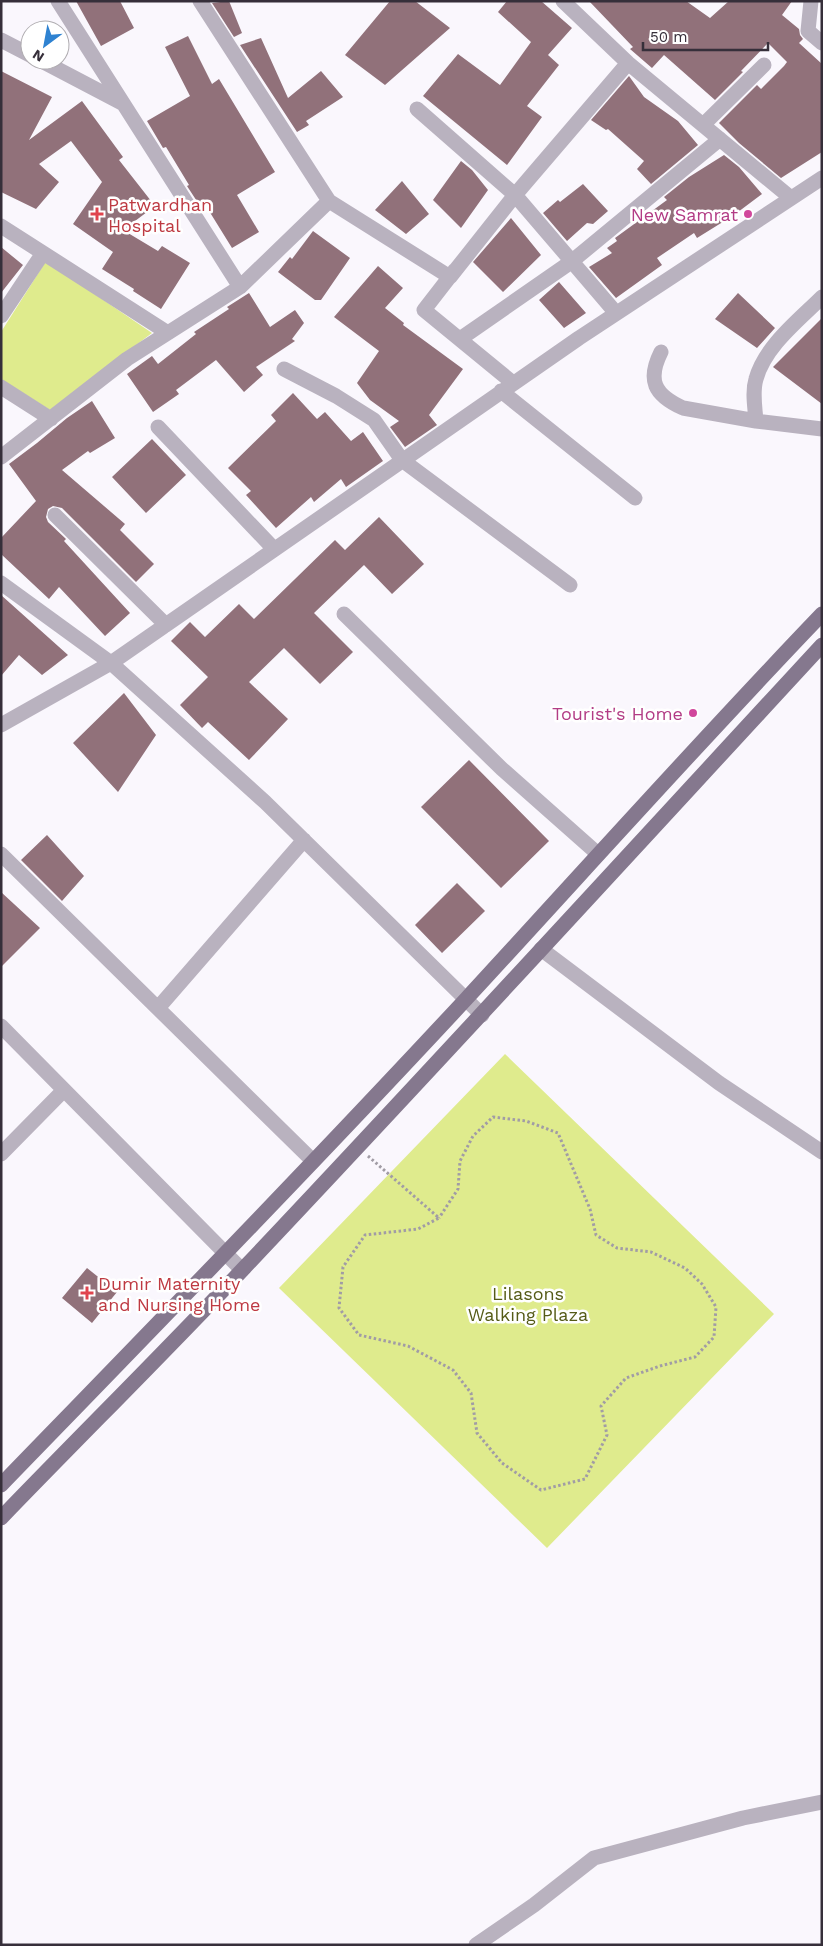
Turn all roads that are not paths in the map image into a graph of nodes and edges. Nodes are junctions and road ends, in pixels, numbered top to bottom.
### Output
1 (58, 1) edge
2 (200, 1) edge
3 (563, 1) edge
4 (811, 1) edge
5 (1, 40) edge
6 (822, 43) edge
7 (20, 50) edge
8 (628, 63) junction
9 (764, 65) dead end
10 (59, 70) edge
11 (124, 104) junction
12 (417, 109) dead end
13 (703, 125) junction
14 (720, 139) junction
15 (822, 178) edge
16 (515, 195) junction
17 (792, 198) junction
18 (329, 201) junction
19 (1, 226) edge
20 (43, 253) junction
21 (571, 262) junction
22 (457, 267) junction
23 (240, 287) junction
24 (822, 297) edge
25 (616, 313) junction
26 (1, 316) edge
27 (168, 333) junction
28 (460, 339) junction
29 (661, 352) dead end
30 (284, 369) dead end
31 (1, 387) edge
32 (507, 387) junction
33 (51, 419) junction
34 (756, 421) junction
35 (158, 427) dead end
36 (822, 429) edge
37 (1, 457) edge
38 (402, 460) junction
39 (635, 498) dead end
40 (55, 515) dead end
41 (274, 549) junction
42 (1, 583) edge
43 (570, 585) dead end
44 (344, 614) dead end
45 (822, 614) edge
46 (166, 625) junction
47 (804, 632) junction
48 (821, 646) edge
49 (111, 663) junction
50 (1, 725) edge
51 (629, 820) junction
52 (646, 835) junction
53 (304, 840) junction
54 (1, 854) edge
55 (598, 854) junction
56 (541, 949) junction
57 (466, 999) junction
58 (158, 1008) junction
59 (482, 1015) junction
60 (1, 1026) edge
61 (64, 1090) junction
62 (822, 1152) edge
63 (1, 1154) edge
64 (313, 1161) junction
65 (225, 1254) junction
66 (242, 1270) junction
67 (1, 1485) edge
68 (1, 1518) edge
69 (822, 1802) edge
70 (476, 1945) edge

1 - 11 street
2 - 18 street
3 - 8 street
4 - 6 street
5 - 7 street
8 - 13 street
8 - 16 street
9 - 13 street
10 - 11 street
11 - 23 street
12 - 16 street
13 - 14 street
14 - 17 street
14 - 21 street
15 - 17 street
16 - 21 street
16 - 22 street
17 - 25 street
18 - 22 street
18 - 23 street
19 - 20 street
20 - 26 street
20 - 27 street
21 - 25 street
21 - 28 street
22 - 28 street
23 - 27 street
24 - 34 street
25 - 32 street
27 - 33 street
28 - 32 street
29 - 34 street
30 - 38 street
31 - 33 street
32 - 38 street
32 - 39 street
33 - 37 street
34 - 36 street
35 - 41 street
38 - 41 street
38 - 43 street
40 - 46 street
41 - 46 street
42 - 49 street
44 - 55 street
45 - 47 main road
46 - 49 street
47 - 48 main road
47 - 51 main road
48 - 52 main road
49 - 50 street
49 - 53 street
51 - 52 main road
51 - 55 main road
52 - 56 main road
53 - 57 street
53 - 58 street
54 - 58 street
55 - 57 main road
56 - 59 main road
56 - 62 street
57 - 59 street
57 - 64 main road
58 - 64 street
59 - 66 main road
60 - 61 street
61 - 63 street
61 - 65 street
64 - 65 main road
65 - 66 street
65 - 67 main road
66 - 68 main road
69 - 70 street

